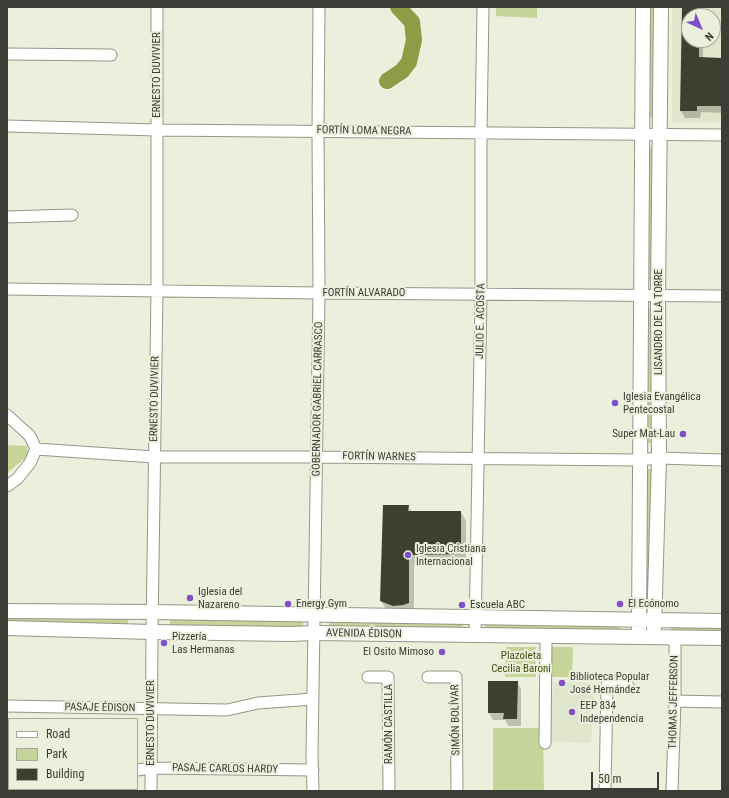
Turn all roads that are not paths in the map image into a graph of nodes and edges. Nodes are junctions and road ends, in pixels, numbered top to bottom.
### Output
1 (157, 7) edge
2 (320, 7) edge
3 (483, 7) edge
4 (643, 7) edge
5 (661, 7) edge
6 (7, 54) edge
7 (111, 55) dead end
8 (7, 126) edge
9 (157, 130) junction
10 (318, 131) junction
11 (481, 132) junction
12 (642, 134) junction
13 (659, 135) junction
14 (722, 135) edge
15 (72, 215) dead end
16 (7, 217) edge
17 (7, 289) edge
18 (157, 290) junction
19 (319, 293) junction
20 (481, 294) junction
21 (641, 296) junction
22 (658, 296) junction
23 (722, 296) edge
24 (7, 415) edge
25 (36, 449) junction
26 (154, 457) junction
27 (317, 457) junction
28 (659, 458) junction
29 (478, 459) junction
30 (639, 460) junction
31 (722, 460) edge
32 (7, 486) edge
33 (7, 611) edge
34 (152, 612) junction
35 (315, 615) junction
36 (476, 617) junction
37 (639, 620) junction
38 (654, 620) junction
39 (722, 621) edge
40 (7, 628) edge
41 (152, 632) junction
42 (314, 633) junction
43 (475, 635) junction
44 (546, 636) junction
45 (646, 637) junction
46 (675, 638) junction
47 (722, 638) edge
48 (368, 677) dead end
49 (428, 677) dead end
50 (628, 686) dead end
51 (313, 699) junction
52 (675, 701) junction
53 (722, 702) edge
54 (7, 706) edge
55 (151, 709) junction
56 (545, 743) dead end
57 (151, 768) junction
58 (138, 770) edge
59 (313, 770) junction
60 (151, 791) edge
61 (313, 791) edge
62 (388, 791) edge
63 (457, 791) edge
64 (605, 791) edge
65 (672, 791) edge

1 - 9 street, ERNESTO DUVIVIER
2 - 10 street, GOBERNADOR GABRIEL CARRASCO
3 - 11 street, JULIO E. ACOSTA
4 - 12 main road, LISANDRO DE LA TORRE
5 - 13 main road, LISANDRO DE LA TORRE
6 - 7 street
8 - 9 street, FORTÍN LOMA NEGRA
9 - 10 street, FORTÍN LOMA NEGRA
9 - 18 street, ERNESTO DUVIVIER
10 - 11 street, FORTÍN LOMA NEGRA
10 - 19 street, GOBERNADOR GABRIEL CARRASCO
11 - 12 street, FORTÍN LOMA NEGRA
11 - 20 street, JULIO E. ACOSTA
12 - 13 street, FORTÍN LOMA NEGRA
12 - 21 main road, LISANDRO DE LA TORRE
13 - 14 street, FORTÍN LOMA NEGRA
13 - 22 main road, LISANDRO DE LA TORRE
15 - 16 street
17 - 18 street, FORTÍN ALVARADO
18 - 19 street, FORTÍN ALVARADO
18 - 26 street, ERNESTO DUVIVIER
19 - 20 street, FORTÍN ALVARADO
19 - 27 street, GOBERNADOR GABRIEL CARRASCO
20 - 21 street, FORTÍN ALVARADO
20 - 29 street, JULIO E. ACOSTA
21 - 22 street, FORTÍN ALVARADO
21 - 30 main road, LISANDRO DE LA TORRE
22 - 23 street, FORTÍN ALVARADO
22 - 28 main road, LISANDRO DE LA TORRE
24 - 25 street
25 - 26 street, FORTÍN WARNES
25 - 32 street
26 - 27 street, FORTÍN WARNES
26 - 34 street, ERNESTO DUVIVIER
27 - 29 street, FORTÍN WARNES
27 - 35 street, GOBERNADOR GABRIEL CARRASCO
28 - 30 street, FORTÍN WARNES
28 - 31 street, FORTÍN WARNES
28 - 38 main road, LISANDRO DE LA TORRE
29 - 30 street, FORTÍN WARNES
29 - 36 street, JULIO E. ACOSTA
30 - 37 main road, LISANDRO DE LA TORRE
33 - 34 main road, AVENIDA ÉDISON
34 - 35 main road, AVENIDA ÉDISON
34 - 41 street, ERNESTO DUVIVIER
35 - 36 main road, AVENIDA ÉDISON
35 - 42 street, GOBERNADOR GABRIEL CARRASCO
36 - 37 main road, AVENIDA ÉDISON
36 - 43 street, JULIO E. ACOSTA
37 - 38 main road, AVENIDA ÉDISON
37 - 45 main road, LISANDRO DE LA TORRE
38 - 39 main road, AVENIDA ÉDISON
38 - 45 main road, LISANDRO DE LA TORRE
40 - 41 main road, AVENIDA ÉDISON
41 - 42 main road, AVENIDA ÉDISON
41 - 55 street, ERNESTO DUVIVIER
42 - 43 main road, AVENIDA ÉDISON
42 - 51 street, GOBERNADOR GABRIEL CARRASCO
43 - 44 main road, AVENIDA ÉDISON
44 - 45 main road, AVENIDA ÉDISON
44 - 56 street
45 - 46 main road, AVENIDA ÉDISON
46 - 47 main road, AVENIDA ÉDISON
46 - 52 street, THOMAS JEFFERSON
48 - 62 street, RAMÓN CASTILLA
49 - 63 street, SIMÓN BOLÍVAR
50 - 64 street
51 - 55 street, PASAJE ÉDISON
51 - 59 street, GOBERNADOR GABRIEL CARRASCO
52 - 53 street
52 - 65 street, THOMAS JEFFERSON
54 - 55 street, PASAJE ÉDISON
55 - 57 street, ERNESTO DUVIVIER
57 - 58 street, PASAJE CARLOS HARDY
57 - 59 street, PASAJE CARLOS HARDY
57 - 60 street, ERNESTO DUVIVIER
59 - 61 street, GOBERNADOR GABRIEL CARRASCO

